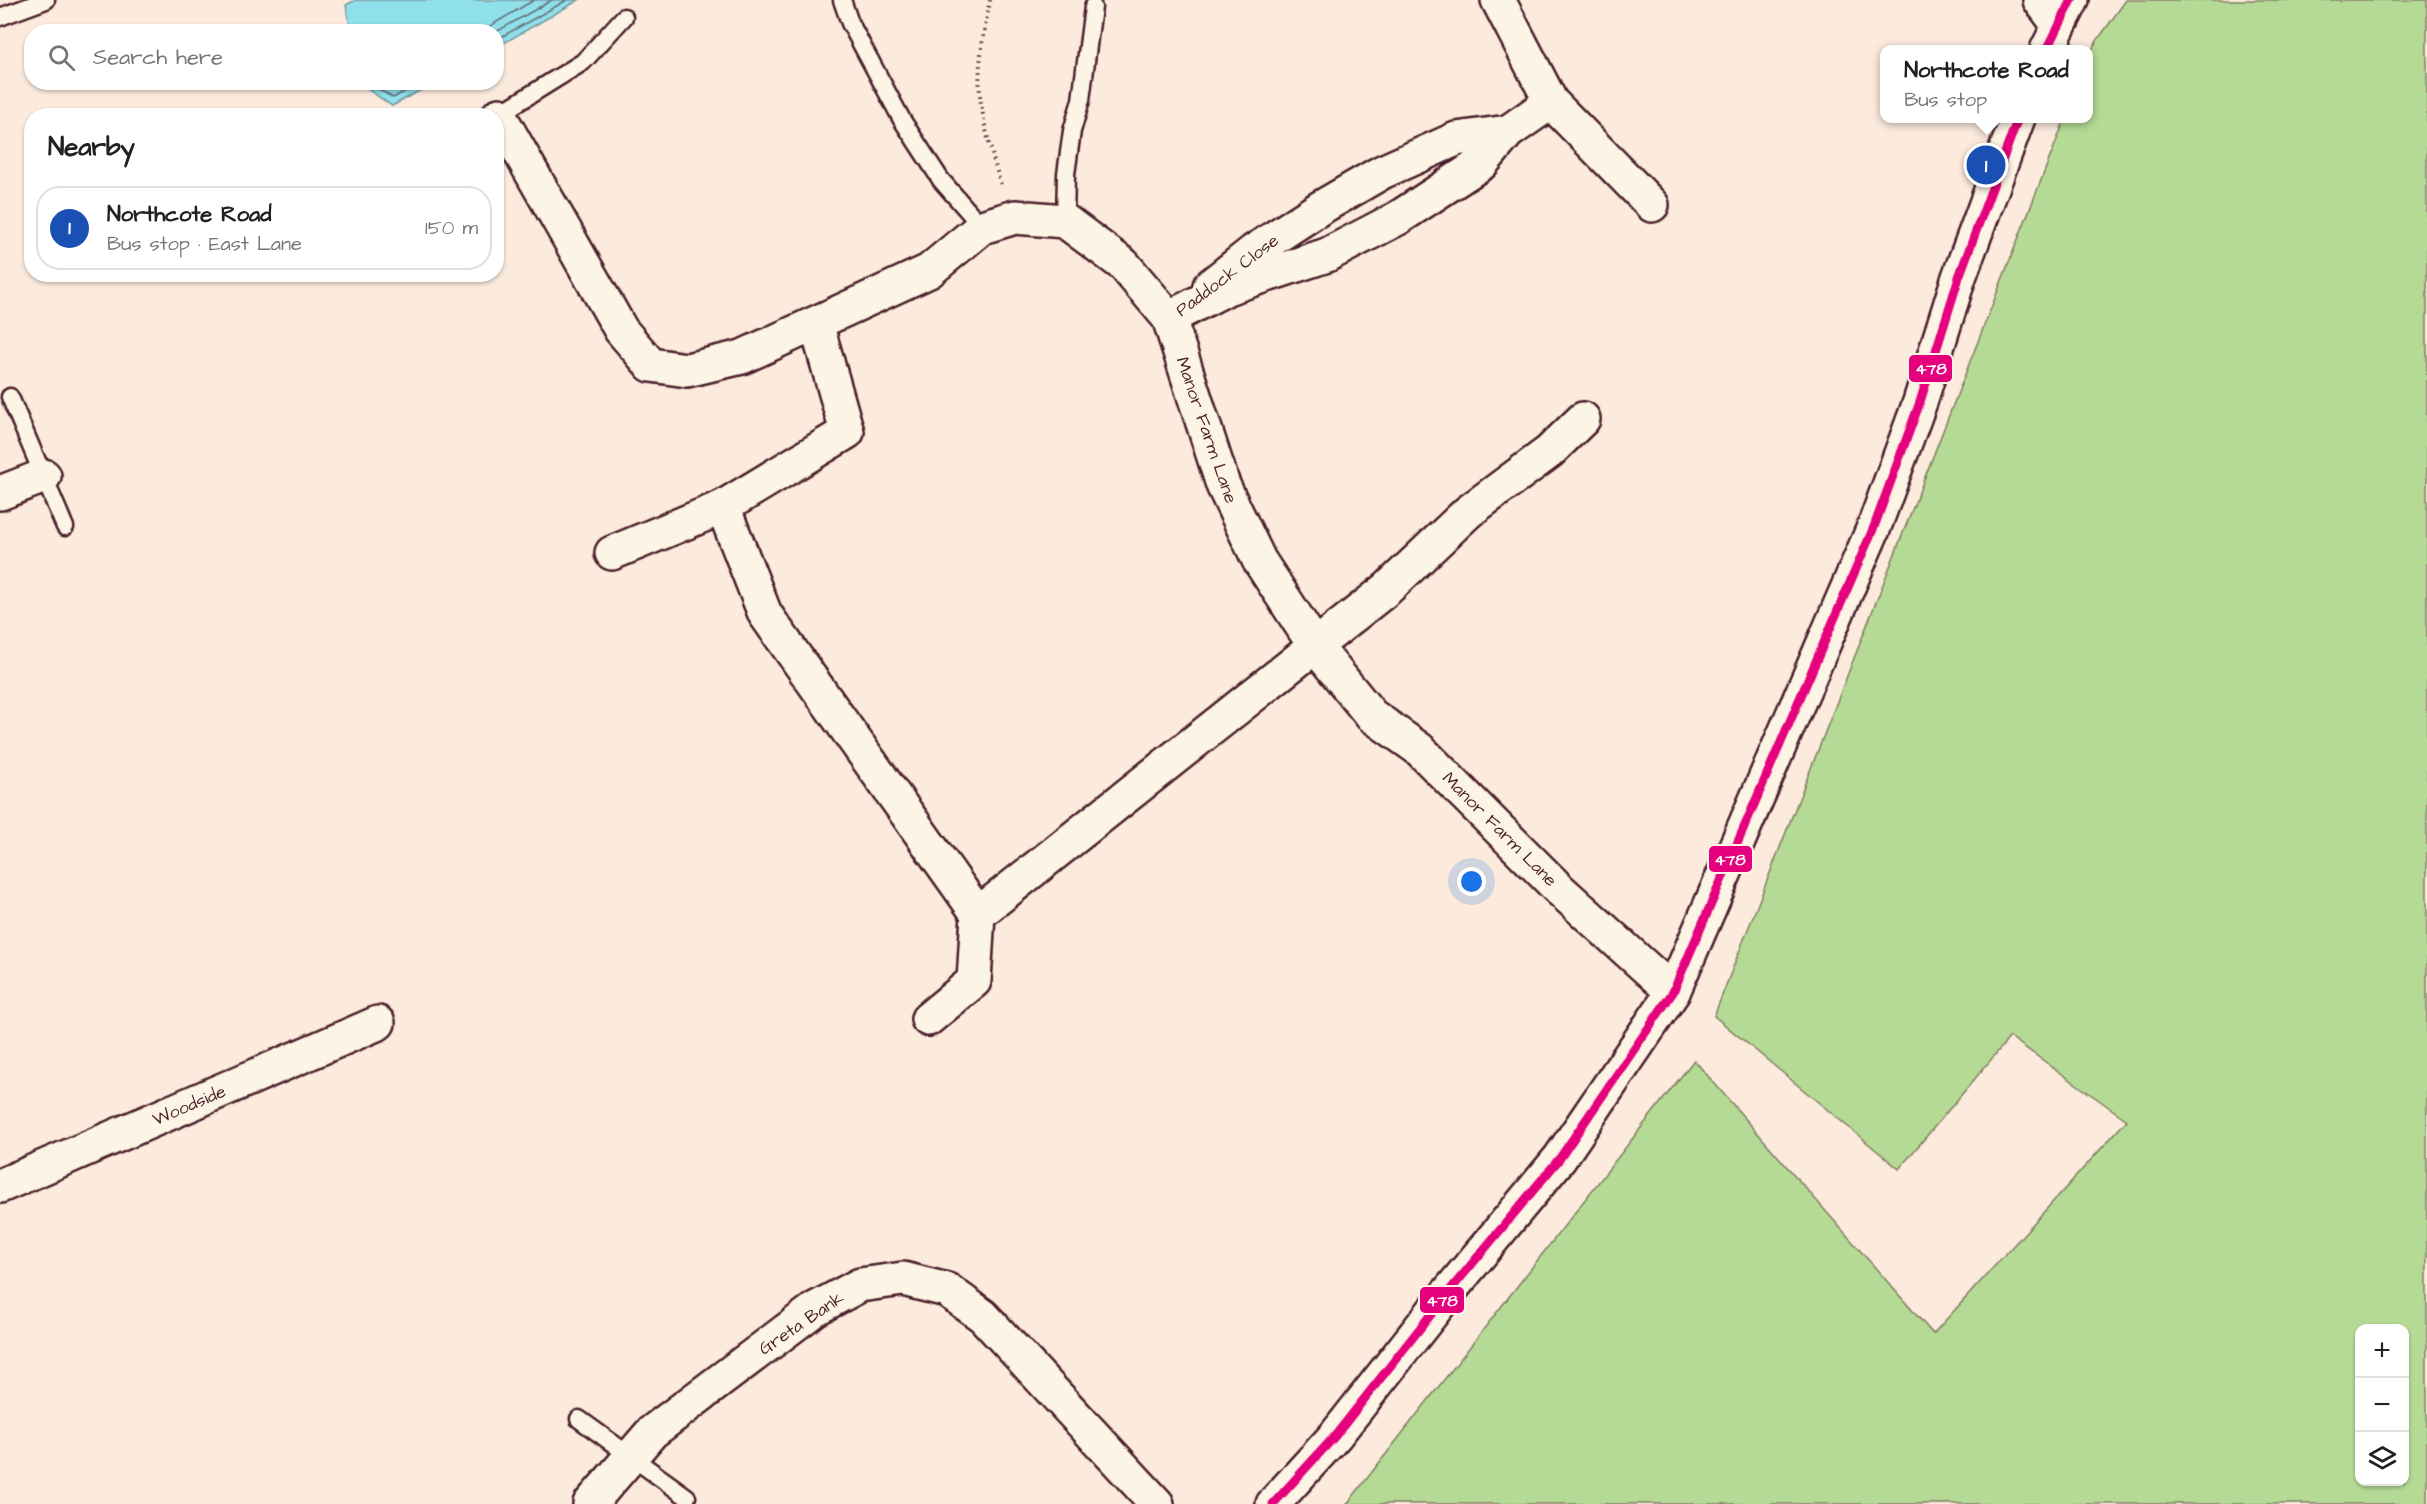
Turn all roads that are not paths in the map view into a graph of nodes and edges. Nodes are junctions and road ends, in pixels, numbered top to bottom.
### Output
1 (46, 0) edge
2 (842, 0) edge
3 (1498, 0) edge
4 (1093, 7) dead end
5 (0, 16) edge
6 (624, 17) dead end
7 (1551, 102) junction
8 (504, 111) edge
9 (2016, 123) edge
10 (504, 125) edge
11 (1508, 132) junction
12 (1652, 205) dead end
13 (1065, 222) junction
14 (982, 227) junction
15 (1169, 318) junction
16 (816, 323) junction
17 (10, 397) dead end
18 (1583, 419) dead end
19 (44, 476) junction
20 (0, 493) edge
21 (723, 507) junction
22 (65, 527) dead end
23 (612, 553) dead end
24 (1315, 646) junction
25 (978, 914) junction
26 (1673, 992) junction
27 (928, 1019) dead end
28 (378, 1023) dead end
29 (0, 1186) edge
30 (579, 1419) dead end
31 (632, 1456) junction
32 (687, 1497) dead end
33 (590, 1504) edge
34 (1157, 1504) edge
35 (1273, 1504) edge

1 - 5 lane
2 - 14 lane
3 - 7 street
4 - 13 lane
6 - 8 lane
7 - 11 street, Paddock Close
7 - 12 street
9 - 26 street
10 - 16 street
11 - 15 street, Paddock Close
11 - 15 street, Paddock Close
13 - 14 street
13 - 15 street, Manor Farm Lane
14 - 16 street
15 - 24 street, Manor Farm Lane
16 - 21 street
17 - 19 lane
18 - 24 street
19 - 20 street
19 - 22 lane
21 - 23 street
21 - 25 street
24 - 25 street
24 - 26 street, Manor Farm Lane
25 - 27 street
26 - 35 street
28 - 29 street, Woodside
30 - 31 lane
31 - 32 lane
31 - 33 street, Greta Bank
31 - 34 street, Greta Bank

